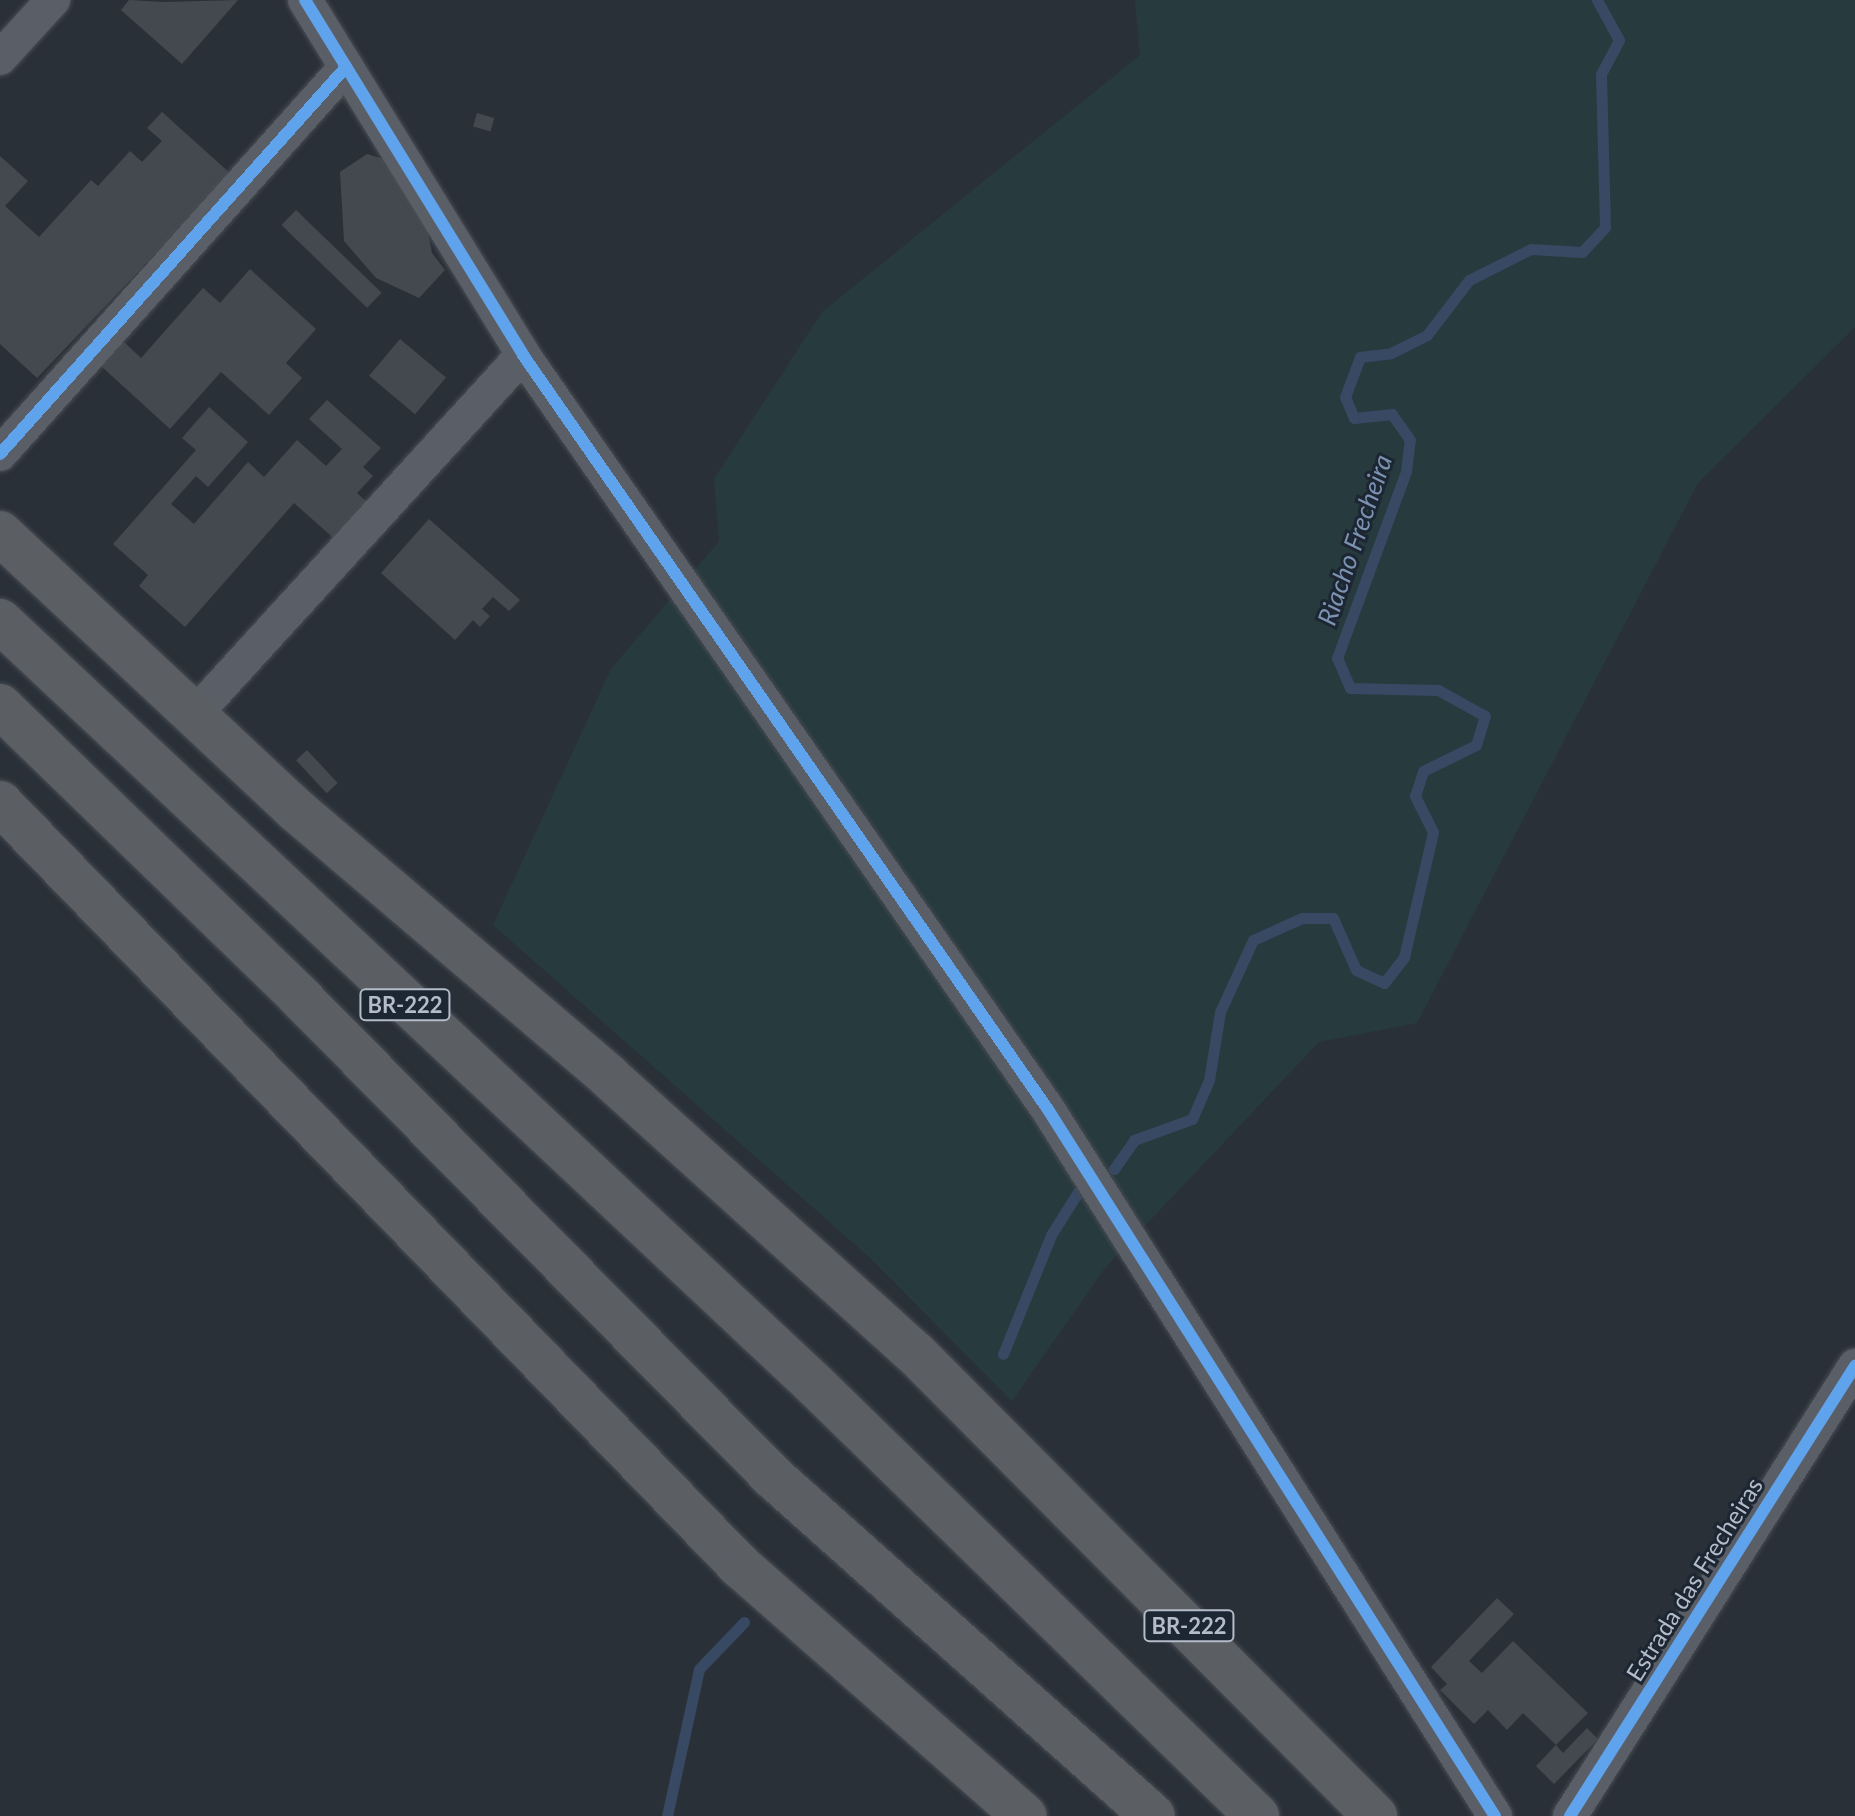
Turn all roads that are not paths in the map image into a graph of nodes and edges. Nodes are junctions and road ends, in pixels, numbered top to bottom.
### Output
1 (53, 0) edge
2 (305, 0) edge
3 (0, 58) edge
4 (346, 67) junction
5 (523, 355) junction
6 (0, 454) edge
7 (0, 533) edge
8 (0, 621) edge
9 (0, 706) edge
10 (196, 713) junction
11 (0, 803) edge
12 (1855, 1366) edge
13 (1025, 1816) edge
14 (1153, 1816) edge
15 (1257, 1816) edge
16 (1375, 1816) edge
17 (1495, 1816) edge
18 (1570, 1816) edge

1 - 3 street
2 - 4 street
4 - 5 street
4 - 6 street
5 - 10 street
5 - 17 street
7 - 10 highway, BR-222
8 - 15 highway, BR-222
9 - 14 highway
10 - 16 highway, BR-222
11 - 13 highway
12 - 18 street, Estrada das Frecheiras

